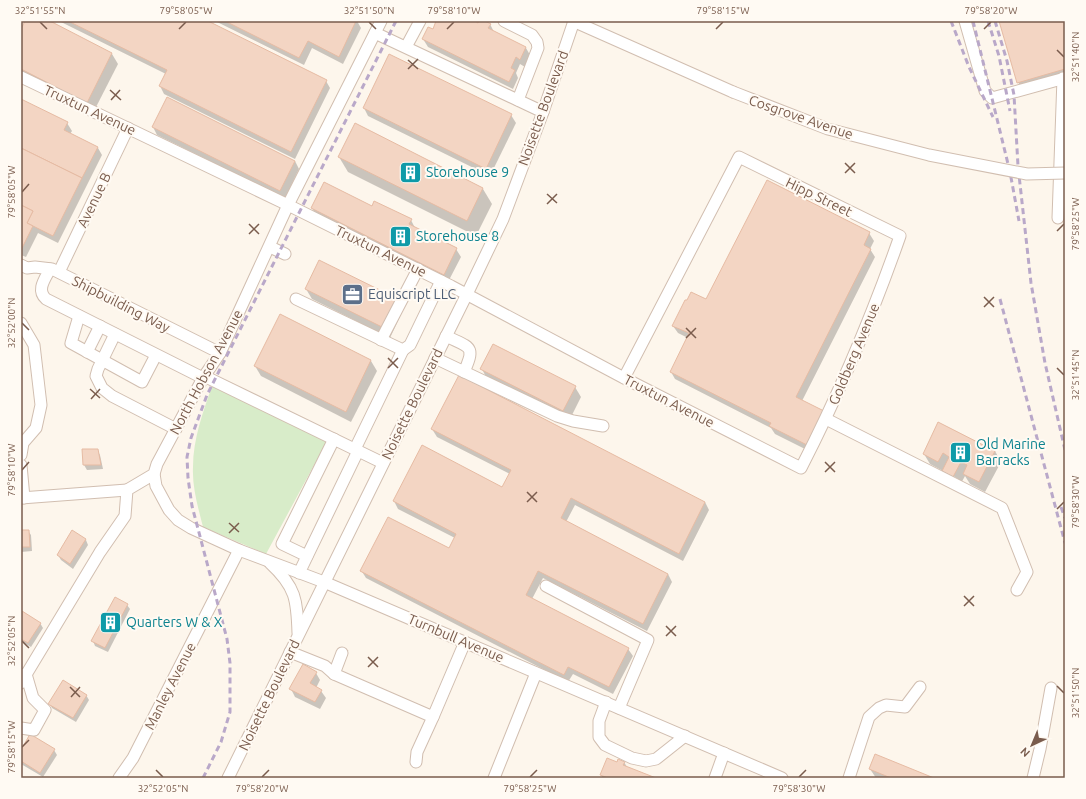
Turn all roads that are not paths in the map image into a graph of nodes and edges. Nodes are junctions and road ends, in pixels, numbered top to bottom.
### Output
1 (381, 21) edge
2 (420, 21) edge
3 (504, 21) edge
4 (574, 21) edge
5 (965, 21) edge
6 (375, 33) junction
7 (406, 47) junction
8 (21, 77) edge
9 (1064, 78) edge
10 (518, 100) junction
11 (543, 112) junction
12 (128, 128) junction
13 (1065, 173) edge
14 (288, 205) junction
15 (1058, 218) dead end
16 (900, 236) joint
17 (270, 247) junction
18 (285, 254) dead end
19 (23, 267) edge
20 (418, 269) junction
21 (54, 270) junction
22 (442, 281) junction
23 (467, 294) junction
24 (296, 299) dead end
25 (79, 316) junction
26 (21, 323) edge
27 (100, 326) junction
28 (115, 334) junction
29 (446, 336) junction
30 (381, 340) junction
31 (404, 350) junction
32 (87, 352) junction
33 (220, 353) junction
34 (156, 355) junction
35 (435, 358) junction
36 (102, 360) junction
37 (464, 372) junction
38 (203, 377) junction
39 (624, 378) junction
40 (826, 419) junction
41 (603, 426) dead end
42 (176, 429) junction
43 (334, 439) junction
44 (356, 450) junction
45 (21, 455) edge
46 (383, 463) junction
47 (21, 464) edge
48 (801, 468) joint
49 (154, 474) junction
50 (127, 490) junction
51 (23, 498) edge
52 (239, 550) junction
53 (307, 556) junction
54 (266, 560) junction
55 (299, 573) junction
56 (324, 582) junction
57 (546, 586) dead end
58 (1017, 590) dead end
59 (298, 635) junction
60 (465, 642) junction
61 (290, 652) junction
62 (342, 653) dead end
63 (536, 673) junction
64 (334, 674) junction
65 (23, 677) edge
66 (920, 687) dead end
67 (1051, 688) dead end
68 (606, 702) junction
69 (619, 708) junction
70 (433, 717) junction
71 (21, 728) edge
72 (684, 736) junction
73 (724, 753) junction
74 (416, 762) dead end
75 (119, 778) edge
76 (228, 778) edge
77 (494, 778) edge
78 (715, 778) edge
79 (782, 778) edge
80 (849, 778) edge
81 (1033, 778) edge

1 - 6 street, North Hobson Avenue
2 - 7 street
3 - 10 street
4 - 11 street, Noisette Boulevard
4 - 13 street, Cosgrove Avenue, bridge
5 - 9 street
6 - 7 street
6 - 14 street, North Hobson Avenue
7 - 10 street
8 - 12 street, Truxtun Avenue
9 - 15 street
10 - 11 street
11 - 23 street, Noisette Boulevard
12 - 14 street, Truxtun Avenue
12 - 21 street, Avenue B
14 - 17 street, North Hobson Avenue
14 - 20 street, Truxtun Avenue
16 - 39 street, Hipp Street
16 - 40 street, Goldberg Avenue
17 - 18 street
17 - 33 street, North Hobson Avenue
19 - 21 street, Shipbuilding Way
20 - 22 street, Truxtun Avenue
20 - 30 street
21 - 25 street, Avenue B
21 - 33 street, Shipbuilding Way
22 - 23 street, Truxtun Avenue
22 - 31 street
23 - 29 street, Noisette Boulevard
23 - 39 street, Truxtun Avenue
24 - 30 street
25 - 27 street
25 - 32 street
26 - 45 street
27 - 28 street
27 - 32 street
28 - 34 street
28 - 36 street
29 - 35 street, Noisette Boulevard
29 - 37 street
30 - 31 street
31 - 44 street
32 - 36 street
33 - 38 street, North Hobson Avenue
34 - 36 street
34 - 38 street
35 - 37 street
35 - 46 street, Noisette Boulevard
36 - 42 street
37 - 41 street
38 - 42 street, North Hobson Avenue
38 - 43 street
39 - 48 street, Truxtun Avenue
40 - 48 street, Goldberg Avenue
40 - 58 street
42 - 49 street, North Hobson Avenue
43 - 44 street
43 - 53 street
44 - 46 street
44 - 53 street
46 - 56 street, Noisette Boulevard
47 - 51 street
49 - 50 street
49 - 52 street, Turnbull Avenue
50 - 51 street
50 - 65 street
52 - 54 street, Turnbull Avenue
52 - 75 street, Manley Avenue
53 - 55 street
54 - 55 street, Turnbull Avenue
54 - 59 street
55 - 56 street, Turnbull Avenue
56 - 59 street, Noisette Boulevard
56 - 60 street, Turnbull Avenue
57 - 69 street
59 - 61 street, Noisette Boulevard
60 - 63 street, Turnbull Avenue
60 - 70 street
61 - 64 street
61 - 76 street, Noisette Boulevard
62 - 64 street
63 - 68 street, Turnbull Avenue
63 - 77 street
64 - 70 street
65 - 71 street
66 - 80 street
67 - 81 street
68 - 69 street, Turnbull Avenue
68 - 72 street
69 - 72 street, Turnbull Avenue
70 - 74 street
72 - 73 street, Turnbull Avenue
73 - 78 street
73 - 79 street, Turnbull Avenue

